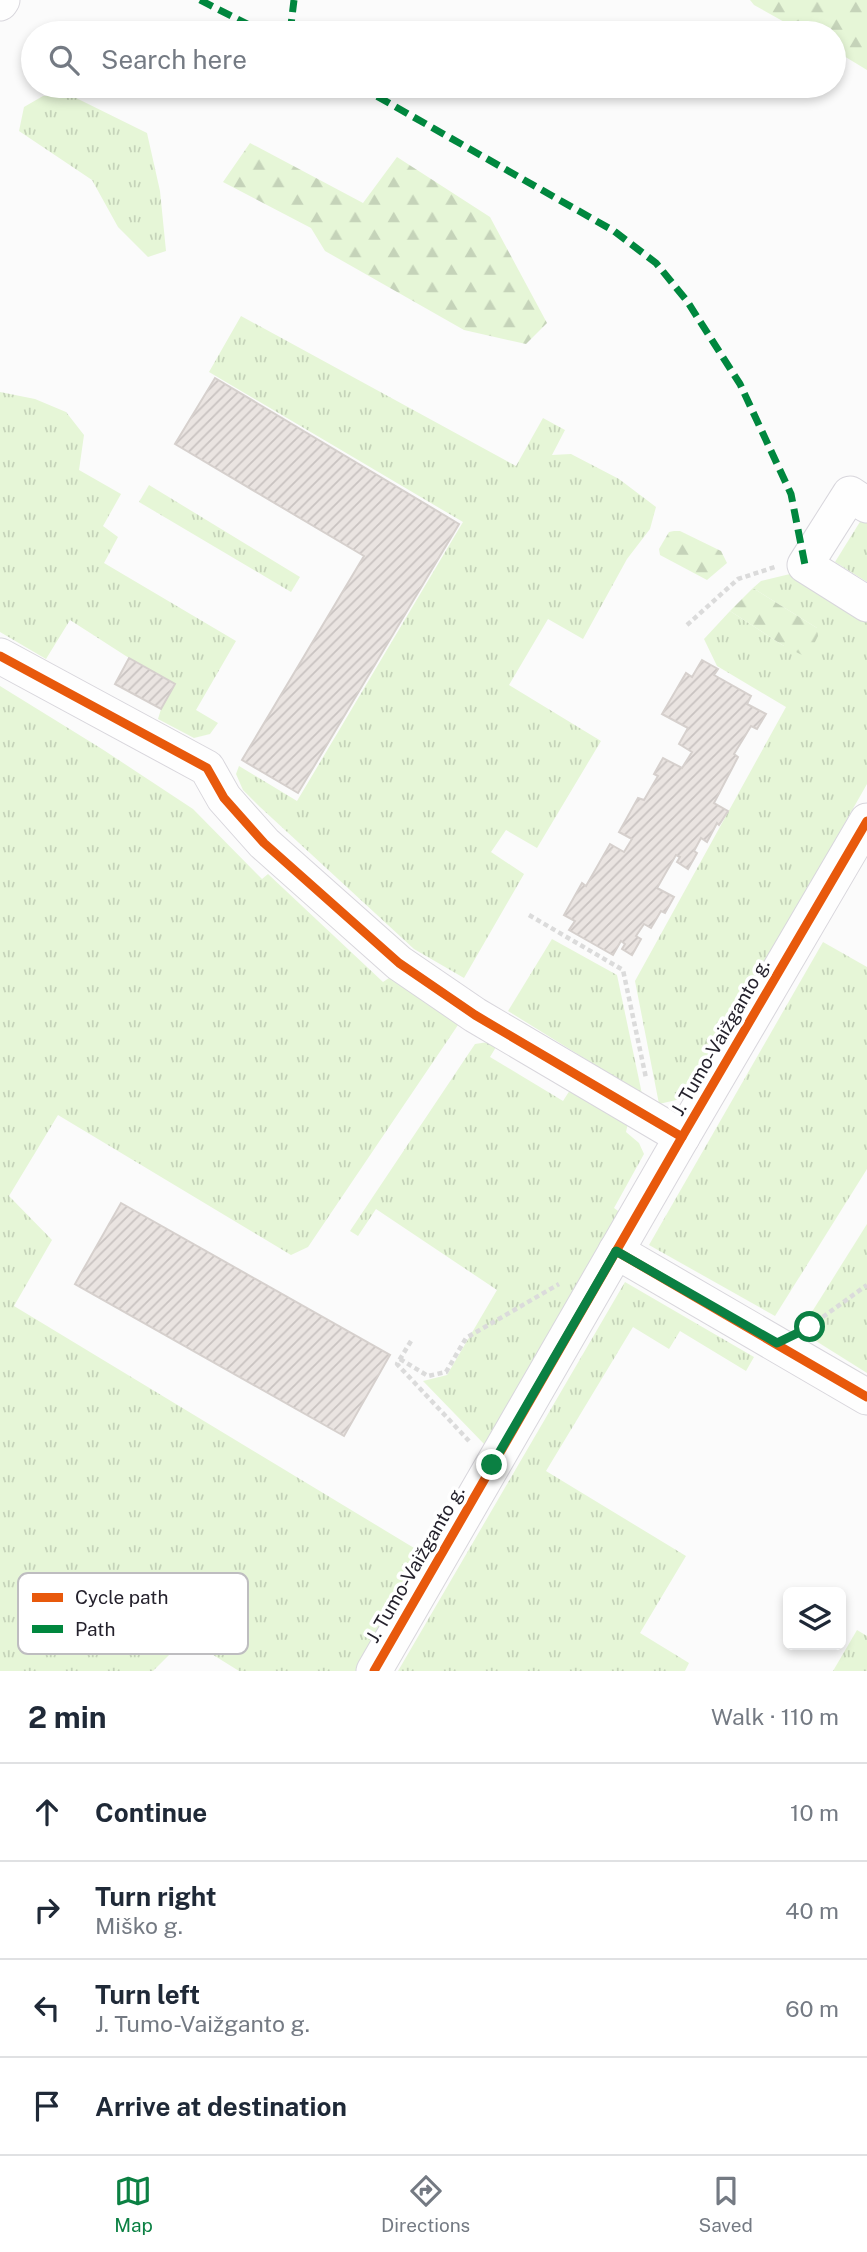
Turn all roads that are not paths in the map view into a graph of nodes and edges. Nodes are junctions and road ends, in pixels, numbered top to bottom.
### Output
1 (867, 505) edge
2 (867, 604) edge
3 (0, 656) edge
4 (867, 821) edge
5 (682, 1137) junction
6 (616, 1251) junction
7 (867, 1397) edge
8 (374, 1671) edge

1 - 2 street
3 - 5 street
4 - 5 street, J. Tumo-Vaižganto g.
5 - 6 street, J. Tumo-Vaižganto g.
6 - 7 street
6 - 8 street, J. Tumo-Vaižganto g.

